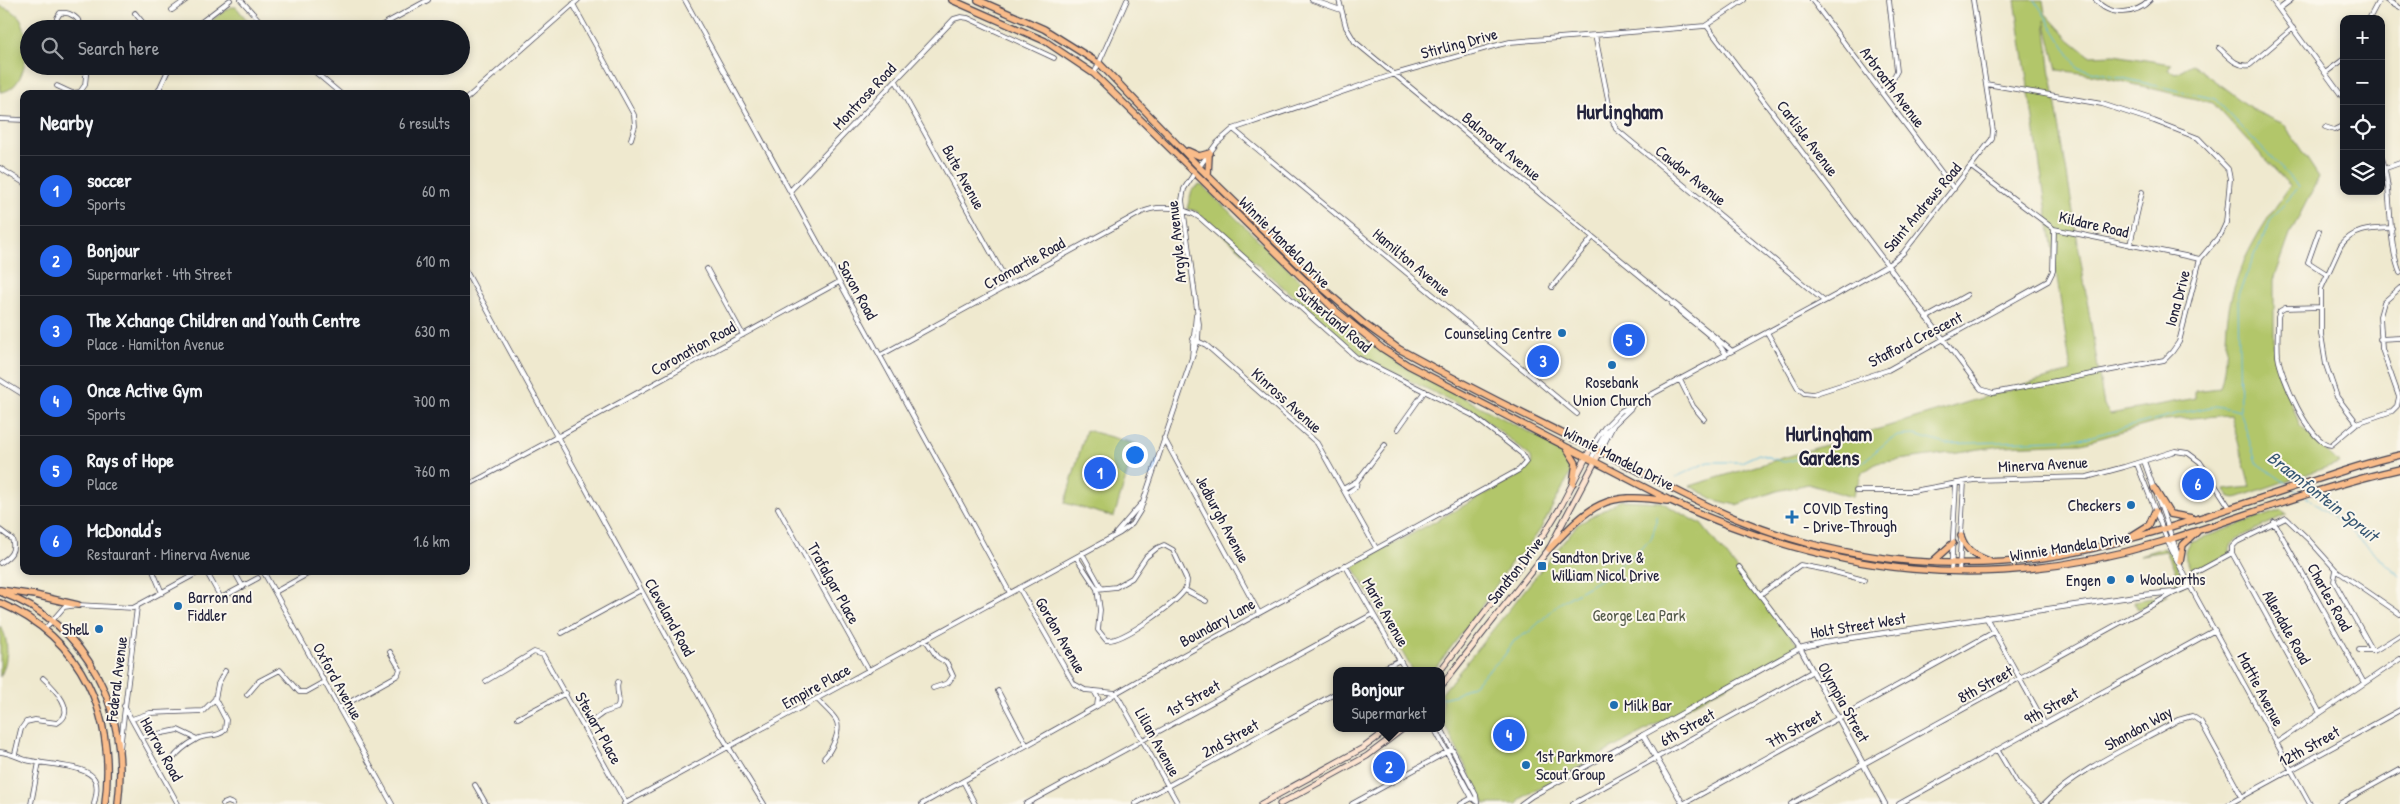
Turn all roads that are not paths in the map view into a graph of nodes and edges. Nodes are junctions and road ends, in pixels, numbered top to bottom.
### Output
1 (186, 0) edge
2 (230, 0) edge
3 (240, 0) edge
4 (428, 0) edge
5 (578, 0) edge
6 (685, 0) edge
7 (952, 0) edge
8 (978, 0) edge
9 (1127, 0) edge
10 (1312, 0) edge
11 (1339, 0) edge
12 (1744, 0) edge
13 (1812, 0) edge
14 (1888, 0) edge
15 (1973, 0) edge
16 (2096, 0) edge
17 (2150, 0) edge
18 (2272, 0) edge
19 (2291, 0) edge
20 (2379, 0) edge
21 (2386, 0) edge
22 (573, 4) junction
23 (2400, 8) edge
24 (2279, 9) junction
25 (172, 10) dead end
26 (1341, 10) junction
27 (135, 13) dead end
28 (2371, 15) edge
29 (57, 20) edge
30 (78, 20) edge
31 (141, 20) edge
32 (204, 20) edge
33 (259, 20) edge
34 (392, 20) edge
35 (1708, 26) junction
36 (2293, 28) junction
37 (1595, 35) junction
38 (2219, 48) dead end
39 (1054, 58) dead end
40 (2341, 60) edge
41 (1100, 64) junction
42 (2325, 73) junction
43 (1094, 74) junction
44 (1395, 74) junction
45 (86, 75) edge
46 (166, 75) edge
47 (319, 75) edge
48 (896, 81) junction
49 (1986, 84) junction
50 (57, 86) dead end
51 (66, 90) edge
52 (81, 90) edge
53 (159, 90) edge
54 (337, 90) edge
55 (1881, 92) junction
56 (2340, 94) edge
57 (470, 95) edge
58 (0, 119) edge
59 (20, 120) edge
60 (2324, 127) dead end
61 (2340, 127) edge
62 (1233, 128) junction
63 (631, 139) dead end
64 (1181, 147) junction
65 (1209, 154) junction
66 (2400, 162) edge
67 (1200, 167) junction
68 (1971, 167) junction
69 (0, 168) edge
70 (2386, 168) joint
71 (1194, 173) junction
72 (1208, 175) junction
73 (20, 181) edge
74 (1954, 189) junction
75 (790, 192) junction
76 (2142, 192) dead end
77 (1183, 212) junction
78 (2392, 228) junction
79 (2054, 229) junction
80 (2319, 230) dead end
81 (1593, 237) junction
82 (2130, 245) junction
83 (2200, 259) junction
84 (1888, 265) junction
85 (707, 269) dead end
86 (2400, 272) edge
87 (2327, 274) junction
88 (470, 278) edge
89 (839, 282) junction
90 (1009, 285) junction
91 (1552, 287) dead end
92 (2400, 288) edge
93 (1967, 296) dead end
94 (1824, 301) junction
95 (2320, 307) junction
96 (1926, 318) junction
97 (1698, 325) junction
98 (1768, 332) junction
99 (743, 335) junction
100 (2400, 338) edge
101 (2380, 339) junction
102 (1196, 340) junction
103 (1943, 340) junction
104 (1732, 352) junction
105 (881, 355) junction
106 (1726, 355) junction
107 (0, 380) edge
108 (1680, 380) junction
109 (1425, 391) junction
110 (20, 392) edge
111 (1633, 406) junction
112 (2399, 406) edge
113 (1577, 414) dead end
114 (1704, 419) dead end
115 (2357, 422) junction
116 (1398, 428) dead end
117 (557, 437) junction
118 (1164, 438) junction
119 (1386, 445) dead end
120 (1564, 445) junction
121 (1596, 450) junction
122 (2400, 455) edge
123 (1591, 459) junction
124 (2144, 461) junction
125 (1526, 464) joint
126 (2137, 464) junction
127 (2400, 469) edge
128 (1357, 481) junction
129 (1964, 482) junction
130 (1573, 483) junction
131 (1956, 483) junction
132 (470, 484) edge
133 (2154, 488) junction
134 (1343, 489) junction
135 (1856, 491) dead end
136 (1346, 494) junction
137 (1671, 501) junction
138 (778, 508) dead end
139 (2230, 508) junction
140 (2155, 511) junction
141 (2196, 518) junction
142 (2274, 522) junction
143 (2164, 527) junction
144 (2201, 529) junction
145 (0, 530) edge
146 (1961, 536) junction
147 (2170, 540) junction
148 (1953, 543) junction
149 (2108, 544) junction
150 (1376, 548) junction
151 (1549, 548) junction
152 (1082, 553) junction
153 (2232, 553) junction
154 (1076, 557) junction
155 (1933, 561) junction
156 (1952, 562) junction
157 (1959, 562) junction
158 (1991, 562) junction
159 (2180, 562) junction
160 (0, 563) edge
161 (1345, 565) junction
162 (1739, 567) dead end
163 (2336, 570) junction
164 (1951, 572) junction
165 (1959, 572) junction
166 (2195, 573) dead end
167 (155, 575) edge
168 (194, 575) edge
169 (208, 575) edge
170 (236, 575) edge
171 (265, 575) edge
172 (305, 575) edge
173 (258, 578) dead end
174 (1864, 580) dead end
175 (243, 586) junction
176 (2190, 586) junction
177 (1019, 588) junction
178 (1099, 588) junction
179 (641, 590) junction
180 (1185, 590) junction
181 (0, 591) edge
182 (275, 592) junction
183 (2176, 592) junction
184 (162, 593) junction
185 (1010, 593) junction
186 (1761, 594) junction
187 (0, 599) edge
188 (1206, 601) dead end
189 (0, 603) edge
190 (78, 605) junction
191 (137, 607) junction
192 (18, 611) junction
193 (1259, 613) junction
194 (1373, 614) junction
195 (2400, 614) edge
196 (1986, 618) junction
197 (52, 621) junction
198 (45, 629) junction
199 (2215, 630) junction
200 (1994, 632) junction
201 (562, 633) dead end
202 (2400, 635) edge
203 (925, 640) junction
204 (1800, 648) junction
205 (2359, 650) dead end
206 (2373, 651) junction
207 (390, 652) dead end
208 (2400, 659) edge
209 (1400, 660) junction
210 (1386, 667) edge
211 (1404, 667) edge
212 (1443, 667) edge
213 (225, 671) dead end
214 (869, 671) junction
215 (1813, 671) junction
216 (43, 678) dead end
217 (2020, 679) junction
218 (486, 680) dead end
219 (324, 682) junction
220 (618, 682) dead end
221 (1445, 682) edge
222 (2364, 683) junction
223 (934, 688) dead end
224 (1094, 691) junction
225 (998, 692) dead end
226 (566, 693) junction
227 (1116, 693) junction
228 (247, 695) dead end
229 (1333, 695) edge
230 (215, 699) junction
231 (817, 699) junction
232 (124, 706) junction
233 (1097, 706) junction
234 (339, 708) junction
235 (2400, 710) edge
236 (2320, 713) junction
237 (518, 718) dead end
238 (1839, 718) junction
239 (132, 719) junction
240 (2044, 724) junction
241 (584, 727) junction
242 (1385, 732) edge
243 (1399, 732) edge
244 (1436, 732) edge
245 (1443, 732) edge
246 (1642, 735) junction
247 (142, 738) junction
248 (197, 739) junction
249 (1142, 740) junction
250 (2276, 743) junction
251 (1026, 744) junction
252 (728, 748) junction
253 (1452, 749) junction
254 (1998, 751) junction
255 (0, 752) edge
256 (1447, 752) junction
257 (15, 754) junction
258 (120, 754) junction
259 (824, 758) dead end
260 (1657, 758) junction
261 (172, 760) dead end
262 (39, 762) junction
263 (1864, 764) junction
264 (2292, 770) junction
265 (2400, 770) edge
266 (962, 781) junction
267 (475, 785) dead end
268 (1168, 786) junction
269 (2242, 797) junction
270 (1472, 798) junction
271 (625, 803) edge
272 (1478, 803) edge
273 (31, 804) edge
274 (94, 804) edge
275 (105, 804) edge
276 (118, 804) edge
277 (178, 804) edge
278 (222, 804) edge
279 (233, 804) edge
280 (392, 804) edge
281 (486, 804) edge
282 (764, 804) edge
283 (922, 804) edge
284 (975, 804) edge
285 (1026, 804) edge
286 (1135, 804) edge
287 (1178, 804) edge
288 (1261, 804) edge
289 (1280, 804) edge
290 (1352, 804) edge
291 (1462, 804) edge
292 (1521, 804) edge
293 (1573, 804) edge
294 (1683, 804) edge
295 (1791, 804) edge
296 (1885, 804) edge
297 (1899, 804) edge
298 (2038, 804) edge
299 (2044, 804) edge
300 (2229, 804) edge
301 (2310, 804) edge
302 (2339, 804) edge

1 - 25 street
2 - 32 street
3 - 33 street
4 - 34 street
5 - 22 street
6 - 75 street, Saxon Road
7 - 43 main road, Winnie Mandela Drive
8 - 41 main road, Winnie Mandela Drive
9 - 41 street
10 - 26 street
11 - 26 street, Balmoral Avenue
12 - 35 street
13 - 55 street, Arbroath Avenue
14 - 55 street
15 - 49 street, Saint Andrews Road
16 - 17 street
18 - 24 street
19 - 24 street
20 - 28 street
21 - 23 street
22 - 57 street
22 - 63 street
24 - 36 street
26 - 44 street, Balmoral Avenue
27 - 31 street
29 - 30 street
35 - 37 street, Stirling Drive
35 - 84 street, Carlisle Avenue
36 - 38 street
36 - 42 street
37 - 44 street, Stirling Drive
37 - 94 street, Cawdor Avenue
39 - 48 street, Montrose Road
40 - 42 street
41 - 43 street
41 - 64 main road, Winnie Mandela Drive
42 - 56 street
43 - 71 main road, Winnie Mandela Drive
44 - 62 street, Stirling Drive
44 - 81 street, Balmoral Avenue
45 - 52 street
46 - 53 street
47 - 54 street
48 - 75 street, Montrose Road
48 - 90 street, Bute Avenue
49 - 68 street, Saint Andrews Road
49 - 83 street, Iona Drive
50 - 51 street
55 - 74 street, Arbroath Avenue
58 - 59 street
60 - 61 street
62 - 65 street, Stirling Drive
62 - 113 street, Hamilton Avenue
64 - 65 main road
64 - 67 main road, Winnie Mandela Drive
65 - 67 street, Stirling Drive
65 - 72 main road
66 - 70 street
67 - 71 street, Argyle Avenue
67 - 72 main road, Winnie Mandela Drive
68 - 74 street, Saint Andrews Road
68 - 79 street, Kildare Road
69 - 73 street
70 - 78 street
71 - 77 street, Argyle Avenue
71 - 120 main road, Winnie Mandela Drive
72 - 121 main road, Winnie Mandela Drive
74 - 84 street, Saint Andrews Road
75 - 89 street, Saxon Road
76 - 82 street
77 - 90 street, Cromartie Road
77 - 102 street, Argyle Avenue
77 - 109 street, Sutherland Road
78 - 86 street
78 - 87 street
79 - 82 street, Kildare Road
79 - 103 street, Stafford Crescent
80 - 87 street
81 - 91 street
81 - 97 street, Balmoral Avenue
82 - 83 street, Kildare Road
83 - 103 street, Iona Drive
84 - 94 street, Saint Andrews Road
84 - 96 street, Iona Drive
85 - 99 street
87 - 95 street
88 - 117 street, Cleveland Road
89 - 99 street, Coronation Road
89 - 105 street, Saxon Road
90 - 105 street, Cromartie Road
92 - 101 street
93 - 96 street
94 - 98 street, Saint Andrews Road
95 - 115 street
95 - 115 street
96 - 103 street, Iona Drive
97 - 104 street, Balmoral Avenue
97 - 106 street, Balmoral Avenue
98 - 103 street, Stafford Crescent
98 - 104 street, Saint Andrews Road
99 - 117 street, Coronation Road
100 - 101 street
101 - 112 street
102 - 118 street, Argyle Avenue
102 - 134 street, Kinross Avenue
104 - 106 street, Saint Andrews Road
105 - 185 street, Saxon Road
106 - 108 street, Saint Andrews Road
107 - 110 street
108 - 111 street, Saint Andrews Road
108 - 114 street
109 - 116 street
109 - 125 street, Sutherland Road
111 - 121 street, Saint Andrews Road
111 - 121 street, Saint Andrews Road
112 - 115 street
117 - 132 street, Coronation Road
117 - 179 street, Cleveland Road
118 - 152 street, Argyle Avenue
118 - 193 street, Jedburgh Avenue
119 - 128 street
120 - 123 main road, Winnie Mandela Drive
120 - 130 main road
121 - 123 main road
121 - 123 main road
121 - 155 main road, Winnie Mandela Drive
122 - 139 main road, Winnie Mandela Drive
123 - 130 main road, Sandton Drive
123 - 137 main road, Winnie Mandela Drive
123 - 151 main road, Sandton Drive
124 - 126 street, Minerva Avenue
124 - 133 street, Mattie Avenue
124 - 139 street, Minerva Avenue
125 - 150 street, Boundary Lane
126 - 129 street, Minerva Avenue
126 - 140 street, Mattie Avenue
127 - 144 main road, Winnie Mandela Drive
128 - 134 street
128 - 136 street
129 - 131 street, Minerva Avenue
129 - 146 street
130 - 212 main road, Sandton Drive
131 - 135 street, Minerva Avenue
131 - 148 street
133 - 141 main road
133 - 143 street, Mattie Avenue
134 - 136 street, Kinross Avenue
136 - 150 street, Kinross Avenue
137 - 151 main road
137 - 164 main road, Winnie Mandela Drive
138 - 214 street, Trafalgar Place
139 - 141 main road, Winnie Mandela Drive
140 - 143 street, Mattie Avenue
140 - 149 main road
141 - 143 main road, Winnie Mandela Drive
142 - 153 street
142 - 163 street
142 - 222 street, Charles Road
143 - 147 street, Mattie Avenue
143 - 149 main road, Winnie Mandela Drive
144 - 147 main road, Winnie Mandela Drive
144 - 159 main road
145 - 160 street
146 - 157 street
146 - 158 main road
147 - 159 street, Mattie Avenue
147 - 165 main road, Winnie Mandela Drive
147 - 176 street, Mattie Avenue
148 - 155 main road
148 - 156 street
149 - 158 main road, Winnie Mandela Drive
150 - 161 street, Boundary Lane
151 - 221 main road, Sandton Drive
152 - 154 street, Argyle Avenue
152 - 178 street
153 - 166 street
153 - 236 street, Allendale Road
154 - 177 street, Argyle Avenue
154 - 178 street
155 - 156 main road, Winnie Mandela Drive
156 - 157 main road, Winnie Mandela Drive
156 - 164 street
157 - 158 main road, Winnie Mandela Drive
157 - 165 street
159 - 176 street, Mattie Avenue
161 - 193 street, Boundary Lane
161 - 194 street, Marie Avenue
162 - 186 street, Olympia Street
163 - 195 street
163 - 206 street
164 - 165 main road, Winnie Mandela Drive
167 - 184 street
168 - 184 street
169 - 175 street
170 - 175 street
171 - 182 street, Oxford Avenue
172 - 182 street
173 - 175 street
174 - 186 street
176 - 183 street, 8th Street
176 - 199 street, Mattie Avenue
177 - 185 street, Empire Place
177 - 224 street, Gordon Avenue
178 - 180 street
178 - 180 street
179 - 201 street
179 - 252 street, Cleveland Road
180 - 188 street
181 - 190 main road
181 - 197 main road
182 - 219 street, Oxford Avenue
183 - 196 street, Holt Street West
183 - 217 street, 8th Street
184 - 191 street
185 - 203 street, Empire Place
186 - 204 street, Olympia Street
187 - 192 main road
189 - 192 main road
190 - 191 street
190 - 197 street
191 - 232 street, Federal Avenue
192 - 198 main road
193 - 227 street, Boundary Lane
194 - 209 street, Marie Avenue
194 - 249 street, 1st Street
196 - 200 street
196 - 204 street, Holt Street West
197 - 198 street
197 - 258 main road
198 - 275 main road
199 - 240 street, 9th Street
199 - 250 street, Mattie Avenue
200 - 217 street
200 - 238 street, 7th Street
202 - 206 street
203 - 214 street, Empire Place
203 - 223 street
204 - 215 street, Olympia Street
204 - 246 street, Holt Street West
205 - 206 street
207 - 234 street
208 - 222 street
209 - 210 street
209 - 211 street, Marie Avenue
213 - 230 street
214 - 231 street, Empire Place
215 - 238 street, Olympia Street
215 - 260 street, 6th Street
216 - 257 street
217 - 240 street
217 - 263 street, 8th Street
218 - 226 street, Stewart Place
219 - 228 street
219 - 234 street, Oxford Avenue
220 - 241 street
222 - 236 street
224 - 227 street, Gordon Avenue
224 - 233 street
225 - 251 street
226 - 237 street
226 - 241 street, Stewart Place
227 - 233 street, Boundary Lane
227 - 249 street, Lilian Avenue
229 - 268 street, 2nd Street
230 - 239 street
230 - 248 street
231 - 252 street, Empire Place
231 - 259 street
232 - 239 street, Harrow Road
232 - 258 street, Federal Avenue
233 - 251 street, Boundary Lane
234 - 280 street, Oxford Avenue
235 - 264 street, 12th Street
236 - 250 street
238 - 263 street, Olympia Street
238 - 294 street, 7th Street
239 - 247 street, Harrow Road
240 - 254 street, 9th Street
241 - 271 street, Stewart Place
242 - 288 main road
243 - 289 main road
244 - 256 street
245 - 253 street
246 - 260 street
246 - 292 street, Holt Street West
247 - 248 street
247 - 277 street, Harrow Road
248 - 261 street
249 - 268 street, Lilian Avenue
249 - 285 street, 1st Street
250 - 264 street, Mattie Avenue
251 - 266 street, Boundary Lane
252 - 271 street, Empire Place
252 - 282 street, Cleveland Road
253 - 256 street
253 - 272 street
254 - 297 street, 9th Street
254 - 298 street
255 - 257 street
256 - 270 street
256 - 290 street
257 - 262 street
258 - 276 main road
260 - 293 street, 6th Street
260 - 294 street
262 - 273 street
262 - 274 street
263 - 295 street, 8th Street
263 - 296 street, Olympia Street
264 - 269 street, 12th Street
264 - 301 street, Mattie Avenue
265 - 302 street
266 - 283 street, Boundary Lane
266 - 284 street
267 - 281 street
268 - 286 street, 2nd Street
268 - 287 street, Lilian Avenue
269 - 299 street, Shandon Way
269 - 300 street, 12th Street
270 - 272 street
270 - 291 street
278 - 279 street

